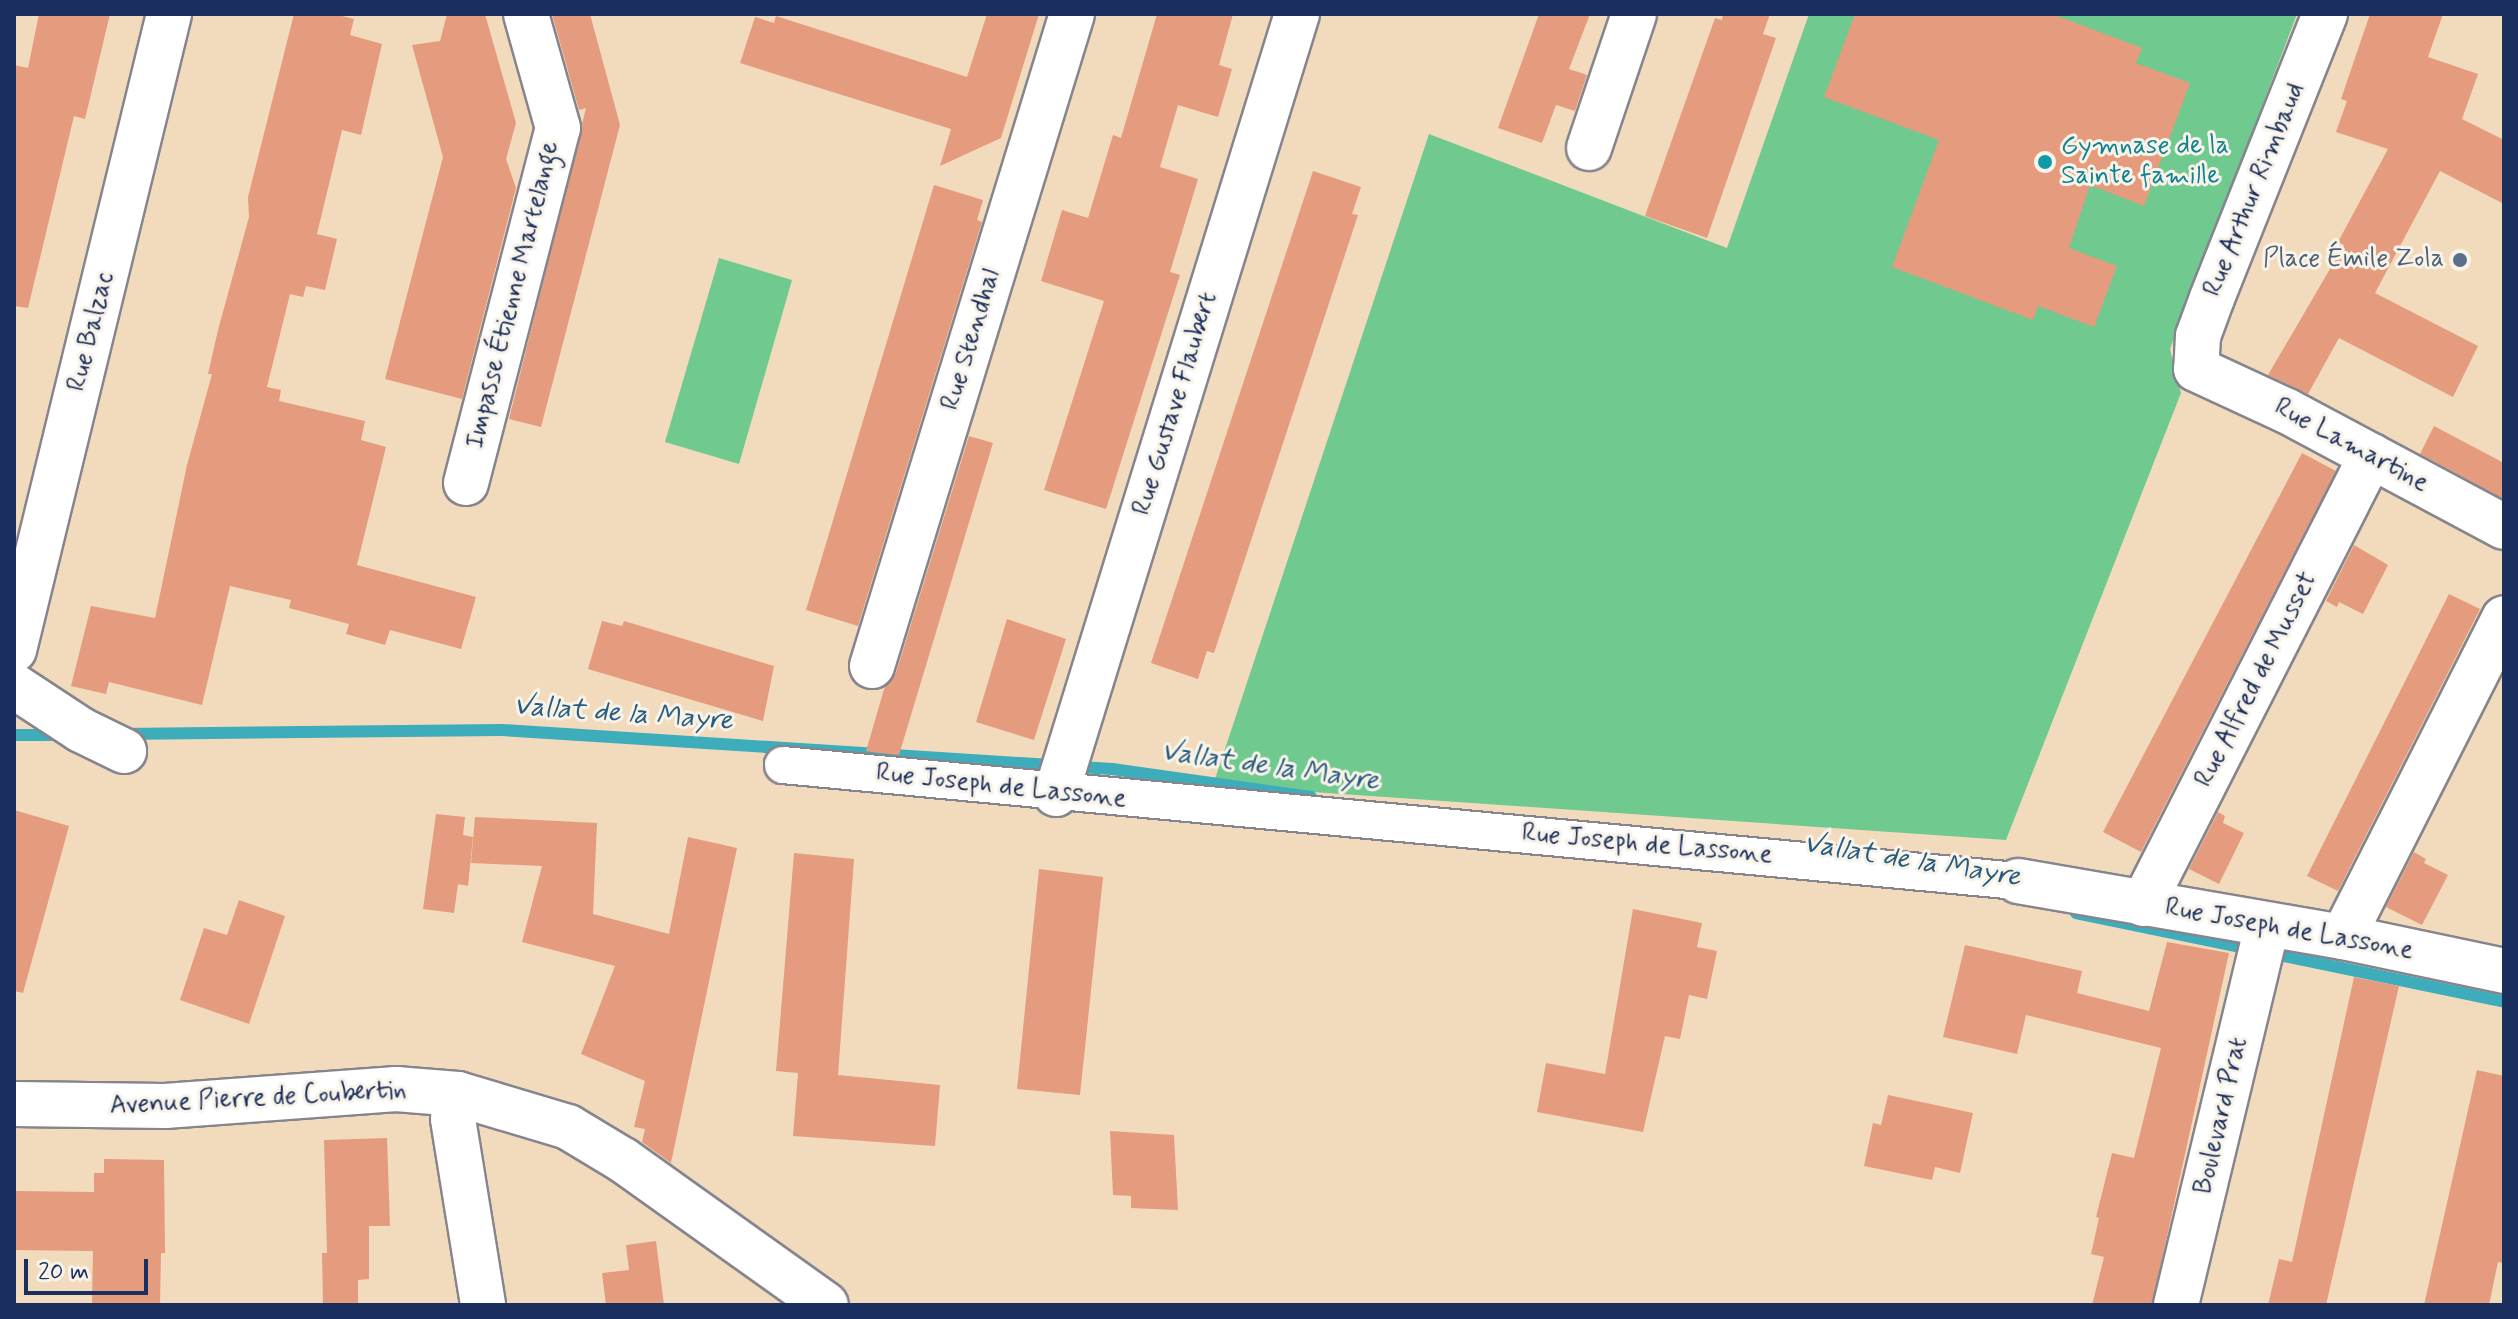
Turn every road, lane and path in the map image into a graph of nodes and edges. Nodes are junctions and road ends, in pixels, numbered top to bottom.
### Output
1 (169, 14) edge
2 (526, 14) edge
3 (1072, 14) edge
4 (1297, 14) edge
5 (1634, 14) edge
6 (2325, 14) edge
7 (1589, 148) dead end
8 (2196, 369) joint
9 (2371, 456) junction
10 (466, 483) dead end
11 (2504, 527) edge
12 (2504, 618) edge
13 (14, 650) edge
14 (872, 666) dead end
15 (14, 686) edge
16 (124, 751) dead end
17 (783, 765) dead end
18 (1056, 794) junction
19 (2018, 881) joint
20 (2143, 904) junction
21 (2267, 927) junction
22 (2343, 937) junction
23 (2504, 971) edge
24 (458, 1094) junction
25 (14, 1104) edge
26 (483, 1305) edge
27 (826, 1305) edge
28 (2176, 1305) edge

1 - 13 street, Rue Balzac
2 - 10 street, Impasse Étienne Martelange
3 - 14 street, Rue Stendhal
4 - 18 street, Rue Gustave Flaubert
5 - 7 street
6 - 8 street, Rue Arthur Rimbaud
8 - 9 street, Rue Lamartine
9 - 11 street, Rue Lamartine
9 - 20 street, Rue Alfred de Musset
12 - 22 street
15 - 16 street
17 - 18 street, Rue Joseph de Lassone
18 - 19 street, Rue Joseph de Lassone
19 - 20 street, Rue Joseph de Lassone
20 - 21 street, Rue Joseph de Lassone
21 - 22 street, Rue Joseph de Lassone
21 - 28 street, Boulevard Prat
22 - 23 street, Rue Joseph de Lassone
24 - 25 street, Avenue Pierre de Coubertin
24 - 26 street
24 - 27 street, Avenue Pierre de Coubertin

